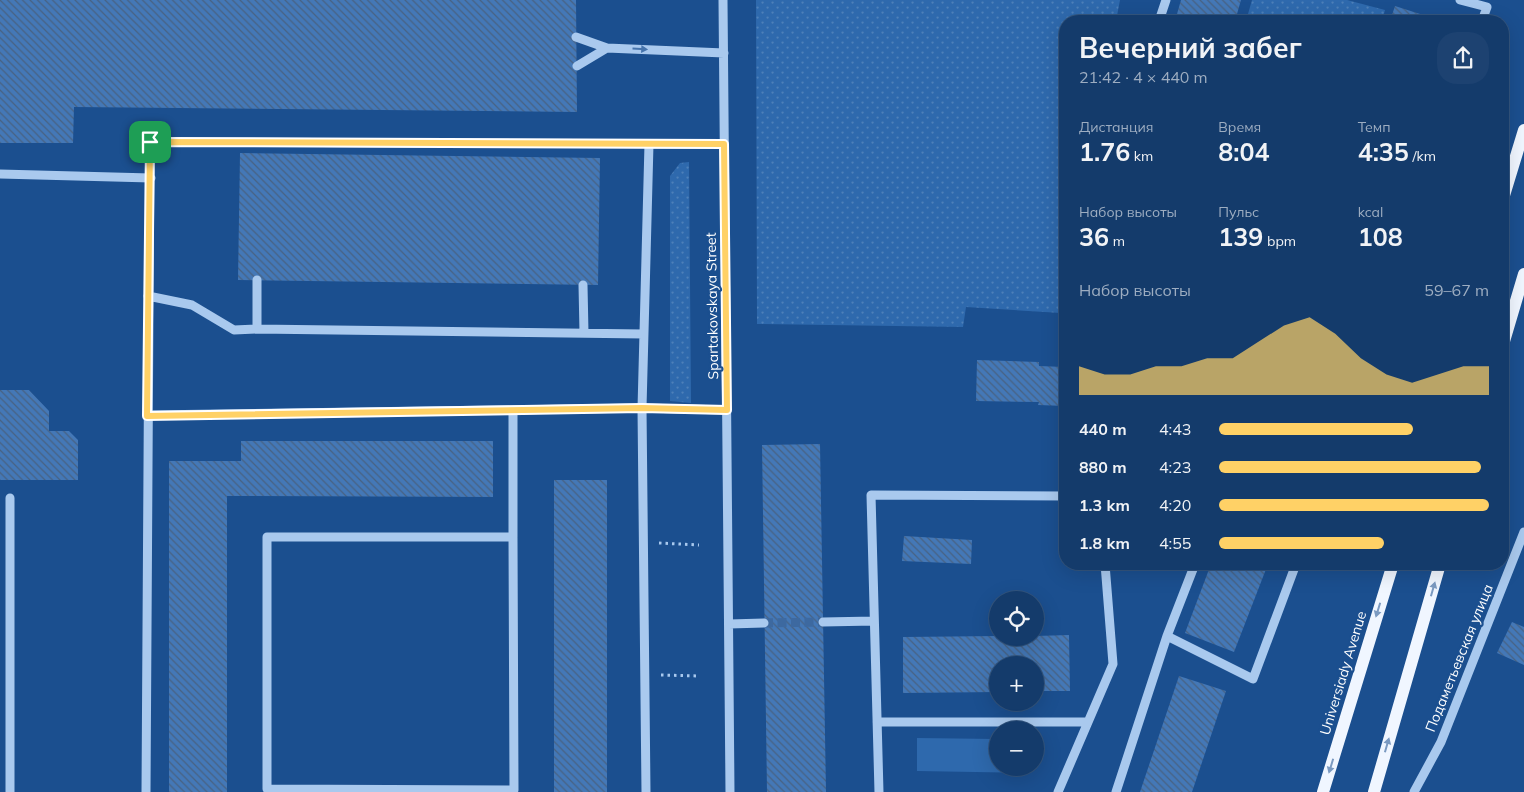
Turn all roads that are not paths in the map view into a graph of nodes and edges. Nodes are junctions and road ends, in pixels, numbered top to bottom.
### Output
1 (724, 0) edge
2 (1166, 0) edge
3 (1460, 0) edge
4 (1161, 15) edge
5 (1484, 15) edge
6 (576, 37) dead end
7 (607, 48) junction
8 (724, 53) junction
9 (577, 66) dead end
10 (1524, 130) edge
11 (649, 144) junction
12 (724, 144) junction
13 (0, 174) edge
14 (151, 178) junction
15 (1509, 179) edge
16 (1524, 274) edge
17 (257, 280) dead end
18 (583, 285) dead end
19 (148, 296) junction
20 (1509, 324) edge
21 (257, 329) junction
22 (584, 333) junction
23 (644, 334) junction
24 (642, 408) junction
25 (513, 410) junction
26 (727, 410) junction
27 (147, 416) junction
28 (1059, 496) edge
29 (10, 498) dead end
30 (1524, 532) edge
31 (513, 538) junction
32 (1105, 570) edge
33 (1193, 570) edge
34 (1294, 570) edge
35 (1391, 570) edge
36 (1438, 570) edge
37 (1509, 570) edge
38 (1509, 570) edge
39 (874, 621) junction
40 (823, 622) tunnel mouth
41 (764, 623) tunnel mouth
42 (729, 624) junction
43 (1167, 636) junction
44 (877, 722) junction
45 (1088, 722) junction
46 (467, 791) edge
47 (10, 792) edge
48 (146, 792) edge
49 (646, 792) edge
50 (730, 792) edge
51 (879, 792) edge
52 (1058, 792) edge
53 (1116, 792) edge
54 (1322, 792) edge
55 (1374, 792) edge
56 (1414, 792) edge

1 - 8 street, Spartakovskaya Street
2 - 4 street
3 - 5 street
6 - 7 street
7 -> 8 street
7 - 9 street
8 - 12 street, Spartakovskaya Street
10 - 15 main road
11 - 12 street
11 - 14 street
11 - 23 street
12 - 26 street, Spartakovskaya Street
13 - 14 street
14 - 19 street
16 - 20 main road
17 - 21 street
18 - 22 street
19 - 21 street
19 - 27 street
21 - 22 street
22 - 23 street
23 - 24 street
24 - 25 street
24 - 26 street
24 - 49 street
25 - 27 street
25 - 31 street
26 - 42 street, Spartakovskaya Street
27 - 48 street
28 - 39 street
29 - 47 street
30 - 38 street, Подаметьевская улица
31 - 46 street
31 - 46 street
32 - 45 street
33 - 43 street
34 - 43 street
35 -> 54 main road, Universiady Avenue
55 -> 36 main road
37 - 56 street, Подаметьевская улица
39 - 40 street
39 - 44 street
41 - 42 street
42 - 50 street, Spartakovskaya Street
43 - 53 street
44 - 45 street
44 - 51 street
45 - 52 street

